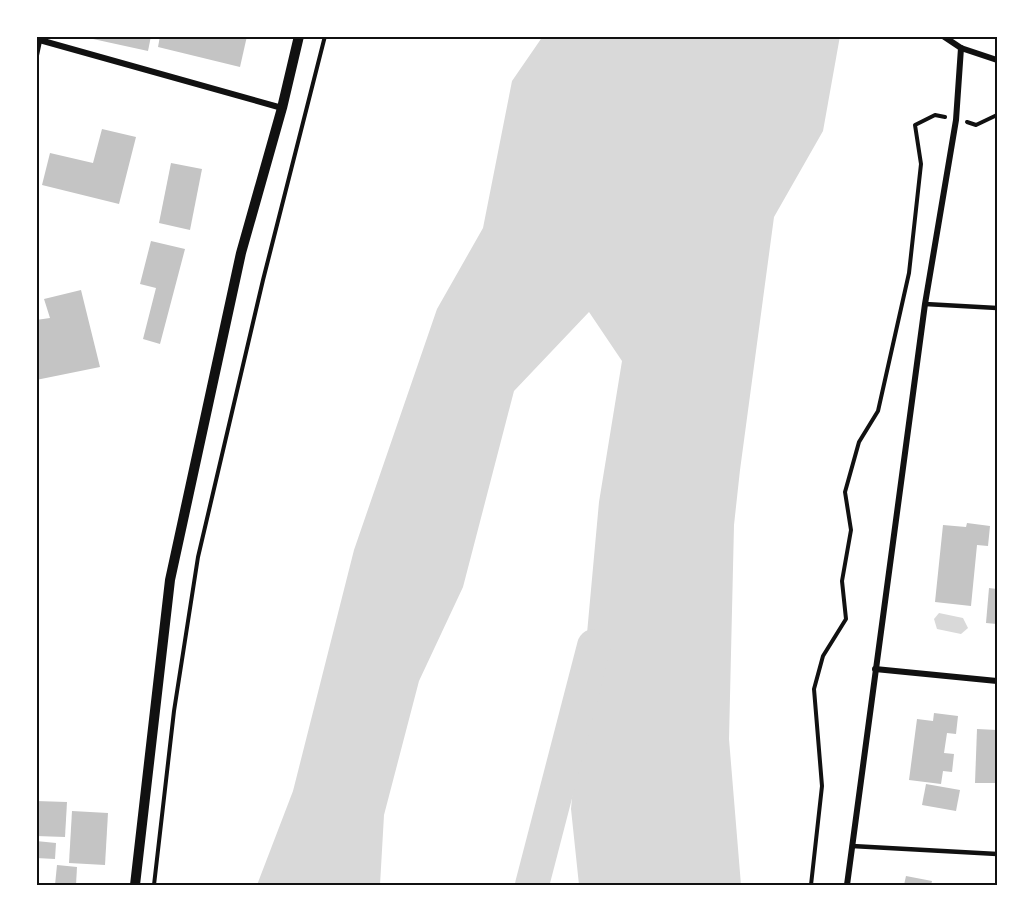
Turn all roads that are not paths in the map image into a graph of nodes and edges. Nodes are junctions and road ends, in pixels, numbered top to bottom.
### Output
1 (299, 36) edge
2 (943, 36) edge
3 (38, 39) edge
4 (961, 48) junction
5 (36, 58) edge
6 (997, 60) edge
7 (282, 108) junction
8 (926, 304) junction
9 (997, 308) edge
10 (875, 669) junction
11 (997, 681) edge
12 (852, 846) junction
13 (997, 854) edge
14 (135, 885) edge
15 (847, 885) edge

1 - 7 street
2 - 4 street
3 - 5 lane
3 - 7 street
4 - 6 street
4 - 8 street
7 - 14 street
8 - 9 lane
8 - 10 street
10 - 11 street
10 - 12 street
12 - 13 lane
12 - 15 street

